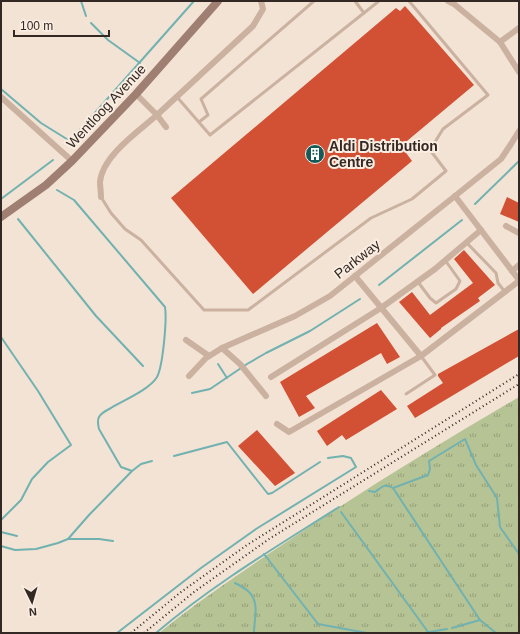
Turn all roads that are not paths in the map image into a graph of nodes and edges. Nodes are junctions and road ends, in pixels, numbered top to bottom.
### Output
1 (218, 1) edge
2 (261, 1) edge
3 (314, 1) edge
4 (355, 1) edge
5 (378, 1) edge
6 (410, 1) edge
7 (448, 1) edge
8 (364, 12) junction
9 (519, 28) edge
10 (500, 42) junction
11 (519, 72) edge
12 (136, 94) junction
13 (177, 96) junction
14 (1, 97) edge
15 (157, 115) junction
16 (200, 122) junction
17 (166, 128) dead end
18 (519, 131) edge
19 (72, 161) junction
20 (455, 196) junction
21 (101, 197) joint
22 (1, 217) edge
23 (506, 226) dead end
24 (481, 230) junction
25 (519, 233) edge
26 (466, 242) junction
27 (445, 260) junction
28 (519, 265) edge
29 (512, 270) junction
30 (355, 276) junction
31 (519, 280) edge
32 (418, 281) junction
33 (505, 292) junction
34 (381, 308) junction
35 (186, 340) dead end
36 (222, 348) junction
37 (209, 356) junction
38 (421, 356) junction
39 (189, 376) dead end
40 (271, 377) dead end
41 (406, 394) dead end
42 (266, 396) dead end
43 (277, 424) dead end

1 - 12 main road, Wentloog Avenue
2 - 13 street
3 - 16 lane
4 - 8 lane
5 - 8 lane
6 - 21 lane
7 - 10 street
8 - 16 lane
9 - 10 street
10 - 11 street
12 - 15 street
12 - 19 main road, Wentloog Avenue
13 - 15 street
13 - 16 lane
14 - 19 street
15 - 17 street
15 - 21 street
18 - 20 street, Parkway
19 - 22 main road, Wentloog Avenue
20 - 24 street
20 - 30 street, Parkway
23 - 25 street
24 - 26 street
24 - 29 street
26 - 27 street
26 - 33 lane
27 - 32 street
27 - 32 lane
28 - 29 street
29 - 31 street
30 - 34 street
30 - 36 street, Parkway
31 - 33 street
32 - 34 street
33 - 38 street
34 - 38 street
34 - 40 street
35 - 37 street
36 - 37 street, Parkway
36 - 42 street
37 - 39 street, Parkway
38 - 41 lane
38 - 43 street

